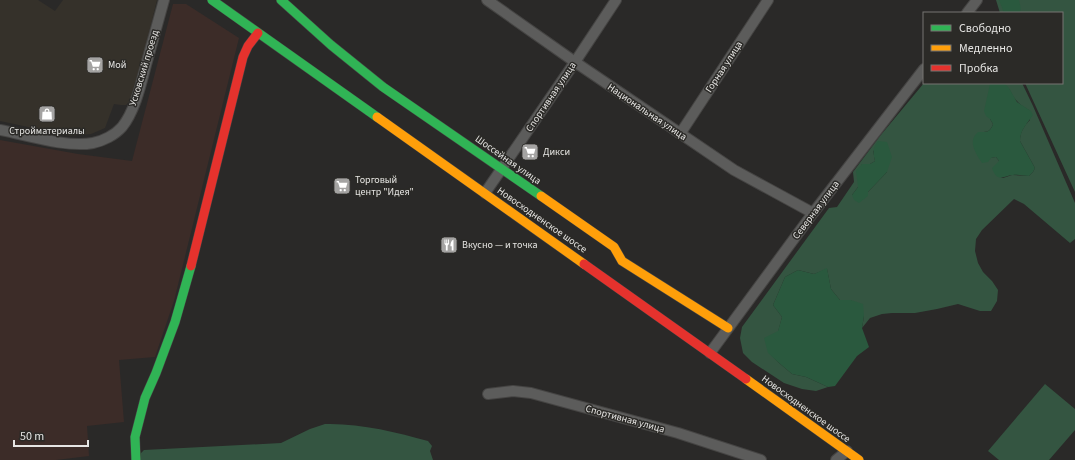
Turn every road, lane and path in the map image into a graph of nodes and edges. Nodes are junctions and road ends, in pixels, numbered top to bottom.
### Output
1 (164, 0) edge
2 (214, 0) edge
3 (281, 0) edge
4 (487, 0) edge
5 (616, 0) edge
6 (768, 0) edge
7 (977, 0) edge
8 (968, 12) edge
9 (258, 33) junction
10 (575, 62) junction
11 (923, 70) edge
12 (0, 130) edge
13 (680, 134) junction
14 (502, 169) junction
15 (485, 193) junction
16 (813, 213) junction
17 (728, 328) junction
18 (710, 353) junction
19 (488, 394) dead end
20 (847, 451) junction
21 (136, 460) edge
22 (761, 460) edge
23 (836, 460) edge
24 (859, 460) edge

1 - 12 street, Усковский проезд
2 - 9 street, Новосходненское шоссе
3 - 14 street, Шоссейная улица
4 - 10 street, Национальная улица
5 - 10 street, Спортивная улица
6 - 13 street, Горная улица
7 - 8 street
9 - 15 street, Новосходненское шоссе
9 - 21 street
10 - 13 street, Национальная улица
10 - 14 street, Спортивная улица
11 - 16 street, Северная улица
13 - 16 street, Национальная улица
14 - 15 street, Спортивная улица
14 - 17 street, Шоссейная улица
15 - 18 street, Новосходненское шоссе
16 - 17 street, Северная улица
17 - 18 street, Северная улица
18 - 20 street, Новосходненское шоссе
19 - 22 street, Спортивная улица
20 - 23 street
20 - 24 street, Новосходненское шоссе

